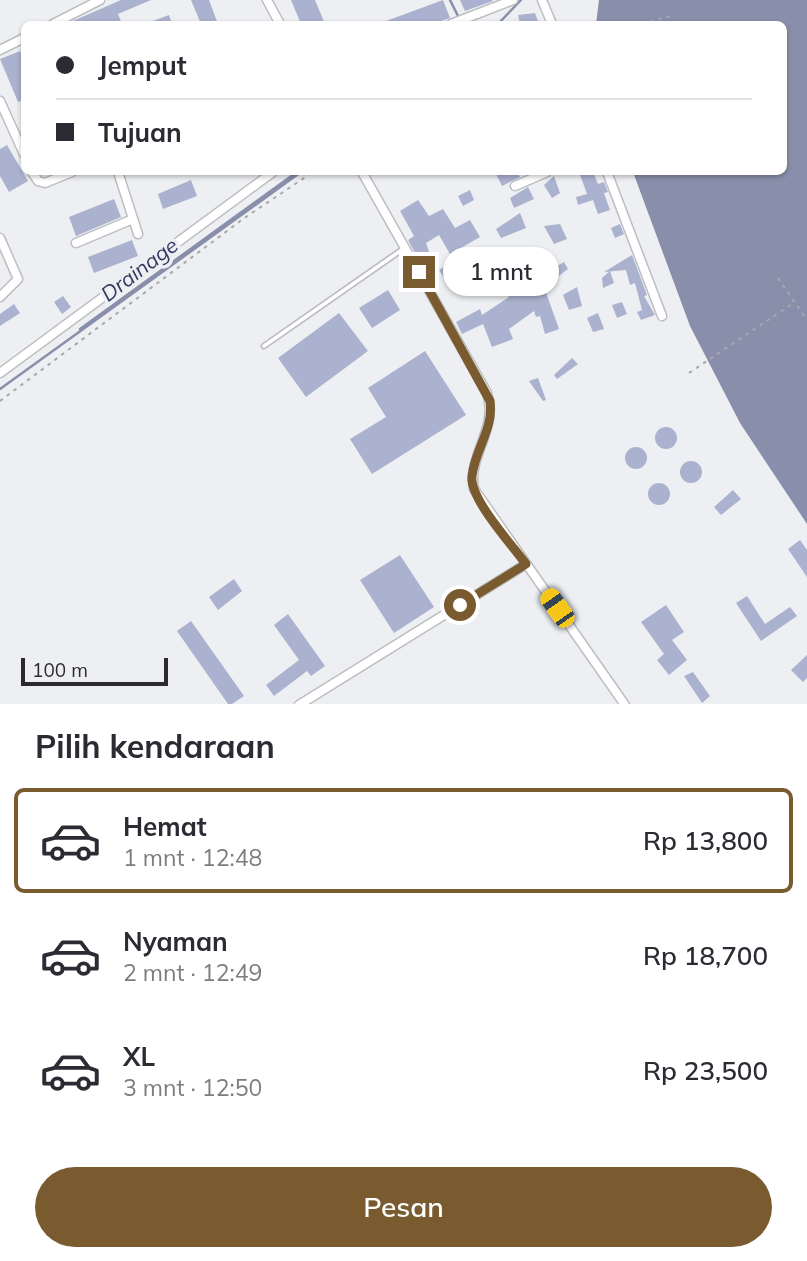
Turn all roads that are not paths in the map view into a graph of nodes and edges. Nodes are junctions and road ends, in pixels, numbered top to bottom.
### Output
1 (100, 0) edge
2 (267, 0) edge
3 (513, 0) edge
4 (542, 0) edge
5 (62, 21) edge
6 (279, 21) edge
7 (460, 21) edge
8 (551, 21) edge
9 (21, 40) edge
10 (0, 50) edge
11 (0, 101) edge
12 (21, 147) edge
13 (34, 175) edge
14 (65, 175) edge
15 (119, 175) edge
16 (269, 175) edge
17 (364, 175) edge
18 (540, 175) edge
19 (608, 175) edge
20 (514, 186) dead end
21 (133, 219) junction
22 (138, 234) dead end
23 (0, 238) edge
24 (76, 243) dead end
25 (405, 248) junction
26 (0, 297) edge
27 (662, 316) dead end
28 (264, 346) dead end
29 (0, 373) edge
30 (526, 564) junction
31 (301, 704) edge
32 (624, 704) edge

1 - 5 street
2 - 6 street
3 - 7 street
4 - 8 street
9 - 10 street
11 - 12 street
13 - 14 street
15 - 21 street
16 - 29 street
17 - 25 street
18 - 20 street
19 - 27 street
21 - 22 street
21 - 24 street
23 - 26 street
25 - 28 lane
25 - 30 street
30 - 31 street
30 - 32 street

